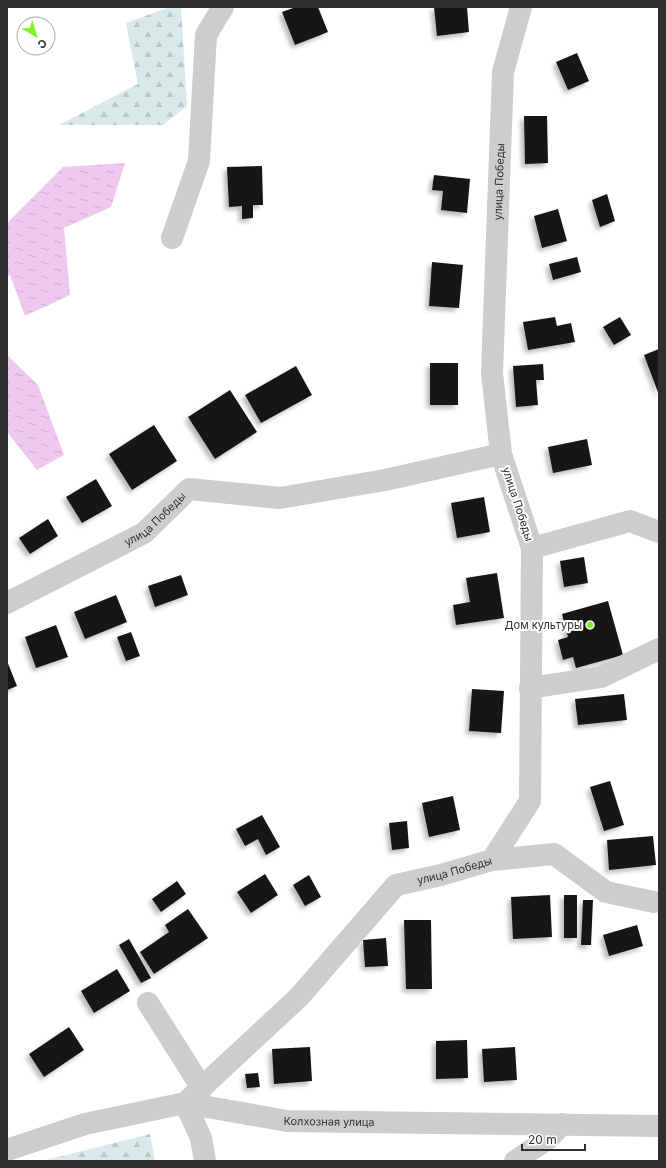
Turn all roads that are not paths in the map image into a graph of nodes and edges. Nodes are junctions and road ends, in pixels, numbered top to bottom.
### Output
1 (223, 7) edge
2 (521, 7) edge
3 (172, 238) dead end
4 (501, 454) junction
5 (659, 532) edge
6 (532, 548) junction
7 (7, 604) edge
8 (659, 649) edge
9 (530, 688) junction
10 (492, 860) junction
11 (654, 902) dead end
12 (148, 1003) dead end
13 (202, 1088) junction
14 (186, 1103) junction
15 (562, 1124) junction
16 (659, 1126) edge
17 (7, 1150) edge
18 (205, 1161) edge
19 (514, 1161) edge

1 - 3 street
2 - 4 street, улица Победы
4 - 6 street, улица Победы
4 - 7 street, улица Победы
5 - 6 street
6 - 9 street, улица Победы
8 - 9 street
9 - 10 street, улица Победы
10 - 11 street
10 - 13 street, улица Победы
12 - 13 street
13 - 14 street, улица Победы
14 - 15 street, Колхозная улица
14 - 17 street, Колхозная улица
14 - 18 street
15 - 16 street, Колхозная улица
15 - 19 street

